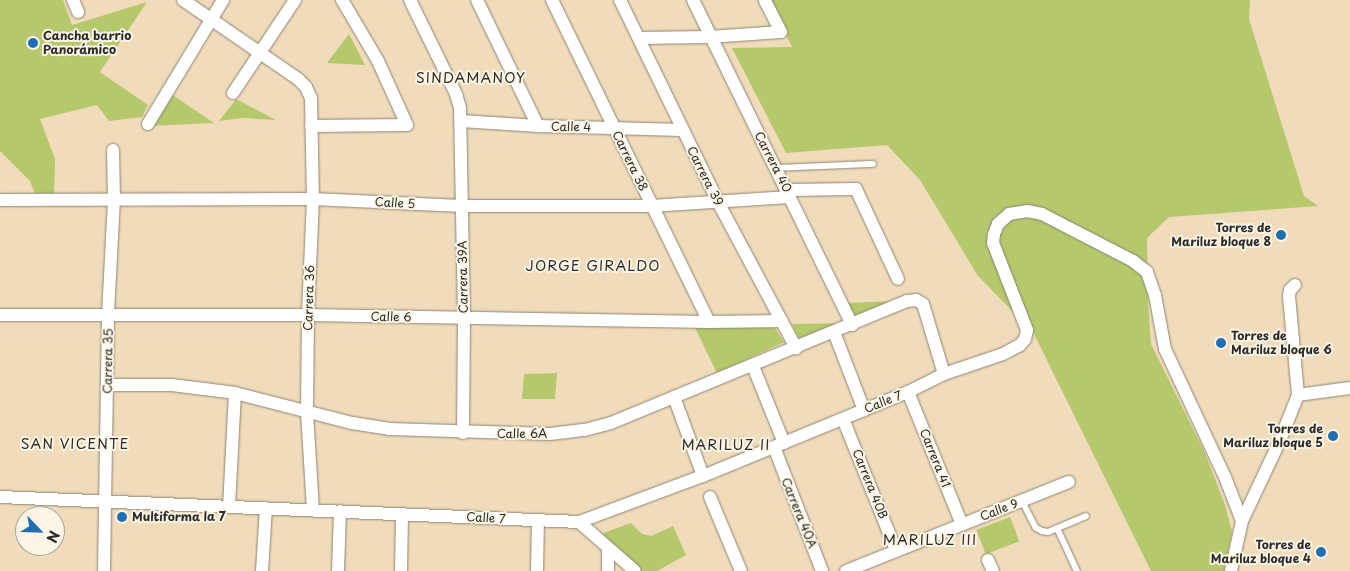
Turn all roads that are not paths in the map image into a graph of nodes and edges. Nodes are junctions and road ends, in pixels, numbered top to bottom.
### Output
1 (182, 0) edge
2 (223, 0) edge
3 (295, 0) edge
4 (342, 0) edge
5 (410, 0) edge
6 (477, 0) edge
7 (552, 0) edge
8 (620, 0) edge
9 (693, 0) edge
10 (765, 0) edge
11 (210, 19) junction
12 (709, 37) junction
13 (639, 38) junction
14 (260, 54) junction
15 (233, 93) dead end
16 (461, 121) junction
17 (148, 124) dead end
18 (311, 126) junction
19 (538, 126) junction
20 (613, 127) junction
21 (682, 130) junction
22 (113, 150) dead end
23 (872, 164) dead end
24 (776, 168) junction
25 (789, 193) junction
26 (313, 198) junction
27 (0, 200) edge
28 (114, 200) junction
29 (718, 202) junction
30 (462, 206) junction
31 (651, 206) junction
32 (898, 279) dead end
33 (1295, 285) dead end
34 (108, 314) junction
35 (0, 315) edge
36 (308, 315) junction
37 (464, 319) junction
38 (782, 321) junction
39 (708, 322) junction
40 (852, 325) junction
41 (834, 332) junction
42 (796, 348) junction
43 (753, 366) junction
44 (944, 374) junction
45 (107, 385) junction
46 (1350, 388) edge
47 (908, 392) junction
48 (234, 393) junction
49 (1298, 395) junction
50 (674, 397) junction
51 (864, 410) junction
52 (307, 412) junction
53 (843, 419) junction
54 (463, 433) junction
55 (778, 448) junction
56 (703, 476) junction
57 (1070, 482) dead end
58 (0, 497) edge
59 (710, 497) dead end
60 (105, 501) junction
61 (1022, 501) junction
62 (229, 506) junction
63 (266, 508) junction
64 (313, 510) junction
65 (340, 511) junction
66 (402, 514) junction
67 (1086, 516) dead end
68 (538, 521) junction
69 (1242, 521) junction
70 (579, 522) junction
71 (962, 524) junction
72 (1057, 528) junction
73 (608, 550) junction
74 (896, 550) junction
75 (104, 571) edge
76 (262, 571) edge
77 (338, 571) edge
78 (401, 571) edge
79 (537, 571) edge
80 (608, 571) edge
81 (635, 571) edge
82 (740, 571) edge
83 (822, 571) edge
84 (846, 571) edge
85 (1077, 571) edge
86 (1231, 571) edge

1 - 11 street
2 - 11 street
3 - 14 street
4 - 18 street
5 - 16 street, Carrera 39A
6 - 19 street
7 - 20 street, Carrera 38
8 - 13 street, Carrera 39
9 - 12 street, Carrera 40
10 - 12 street
11 - 14 street
11 - 17 street
12 - 13 street
12 - 24 street, Carrera 40
13 - 21 street, Carrera 39
14 - 15 street
14 - 18 street, Carrera 36
16 - 19 street, Calle 4
16 - 30 street, Carrera 39A
18 - 26 street, Carrera 36
19 - 20 street, Calle 4
20 - 21 street, Calle 4
20 - 31 street, Carrera 38
21 - 29 street, Carrera 39
22 - 28 street, Carrera 35
23 - 24 lane
24 - 25 street, Carrera 40
25 - 29 street, Calle 5
25 - 32 street, Calle 5
25 - 40 street, Carrera 40
26 - 28 street, Calle 5
26 - 30 street, Calle 5
26 - 36 street, Carrera 36
27 - 28 street, Calle 5
28 - 34 street, Carrera 35
29 - 31 street, Calle 5
29 - 38 street, Carrera 39
30 - 31 street, Calle 5
30 - 37 street, Carrera 39A
31 - 39 street, Carrera 38
33 - 49 street
34 - 35 street, Calle 6
34 - 36 street, Calle 6
34 - 45 street, Carrera 35
36 - 37 street, Calle 6
36 - 52 street, Carrera 36
37 - 39 street, Calle 6
37 - 54 street, Carrera 39A
38 - 39 street, Calle 6
38 - 42 street, Carrera 39
40 - 41 street, Calle 6A
40 - 44 street, Calle 6A
41 - 42 street, Calle 6A
41 - 51 street
42 - 43 street, Calle 6A
43 - 50 street, Calle 6A
43 - 55 street, Carrera 40A
44 - 47 street, Calle 7
44 - 69 street, Calle 7
45 - 48 street, Calle 6A
45 - 60 street, Carrera 35
46 - 49 street
47 - 51 street, Calle 7
47 - 71 street, Carrera 41
48 - 52 street, Calle 6A
48 - 62 street
49 - 69 street
50 - 54 street, Calle 6A
50 - 56 street
51 - 53 street, Calle 7
52 - 54 street, Calle 6A
52 - 64 street, Carrera 36
53 - 55 street, Calle 7
53 - 74 street, Carrera 40B
55 - 56 street, Calle 7
55 - 83 street, Carrera 40A
56 - 70 street, Calle 7
57 - 61 street, Calle 9
58 - 60 street, Calle 7
59 - 82 street
60 - 62 street, Calle 7
60 - 75 street, Carrera 35
61 - 71 street, Calle 9
61 - 72 lane
62 - 63 street, Calle 7
63 - 64 street, Calle 7
63 - 76 street
64 - 65 street, Calle 7
65 - 66 street, Calle 7
65 - 77 street
66 - 68 street, Calle 7
66 - 78 street
67 - 72 lane
68 - 70 street, Calle 7
68 - 79 street
69 - 86 street
70 - 73 street
71 - 74 street, Calle 9
72 - 85 lane
73 - 80 street
73 - 81 street
74 - 84 street, Calle 9

